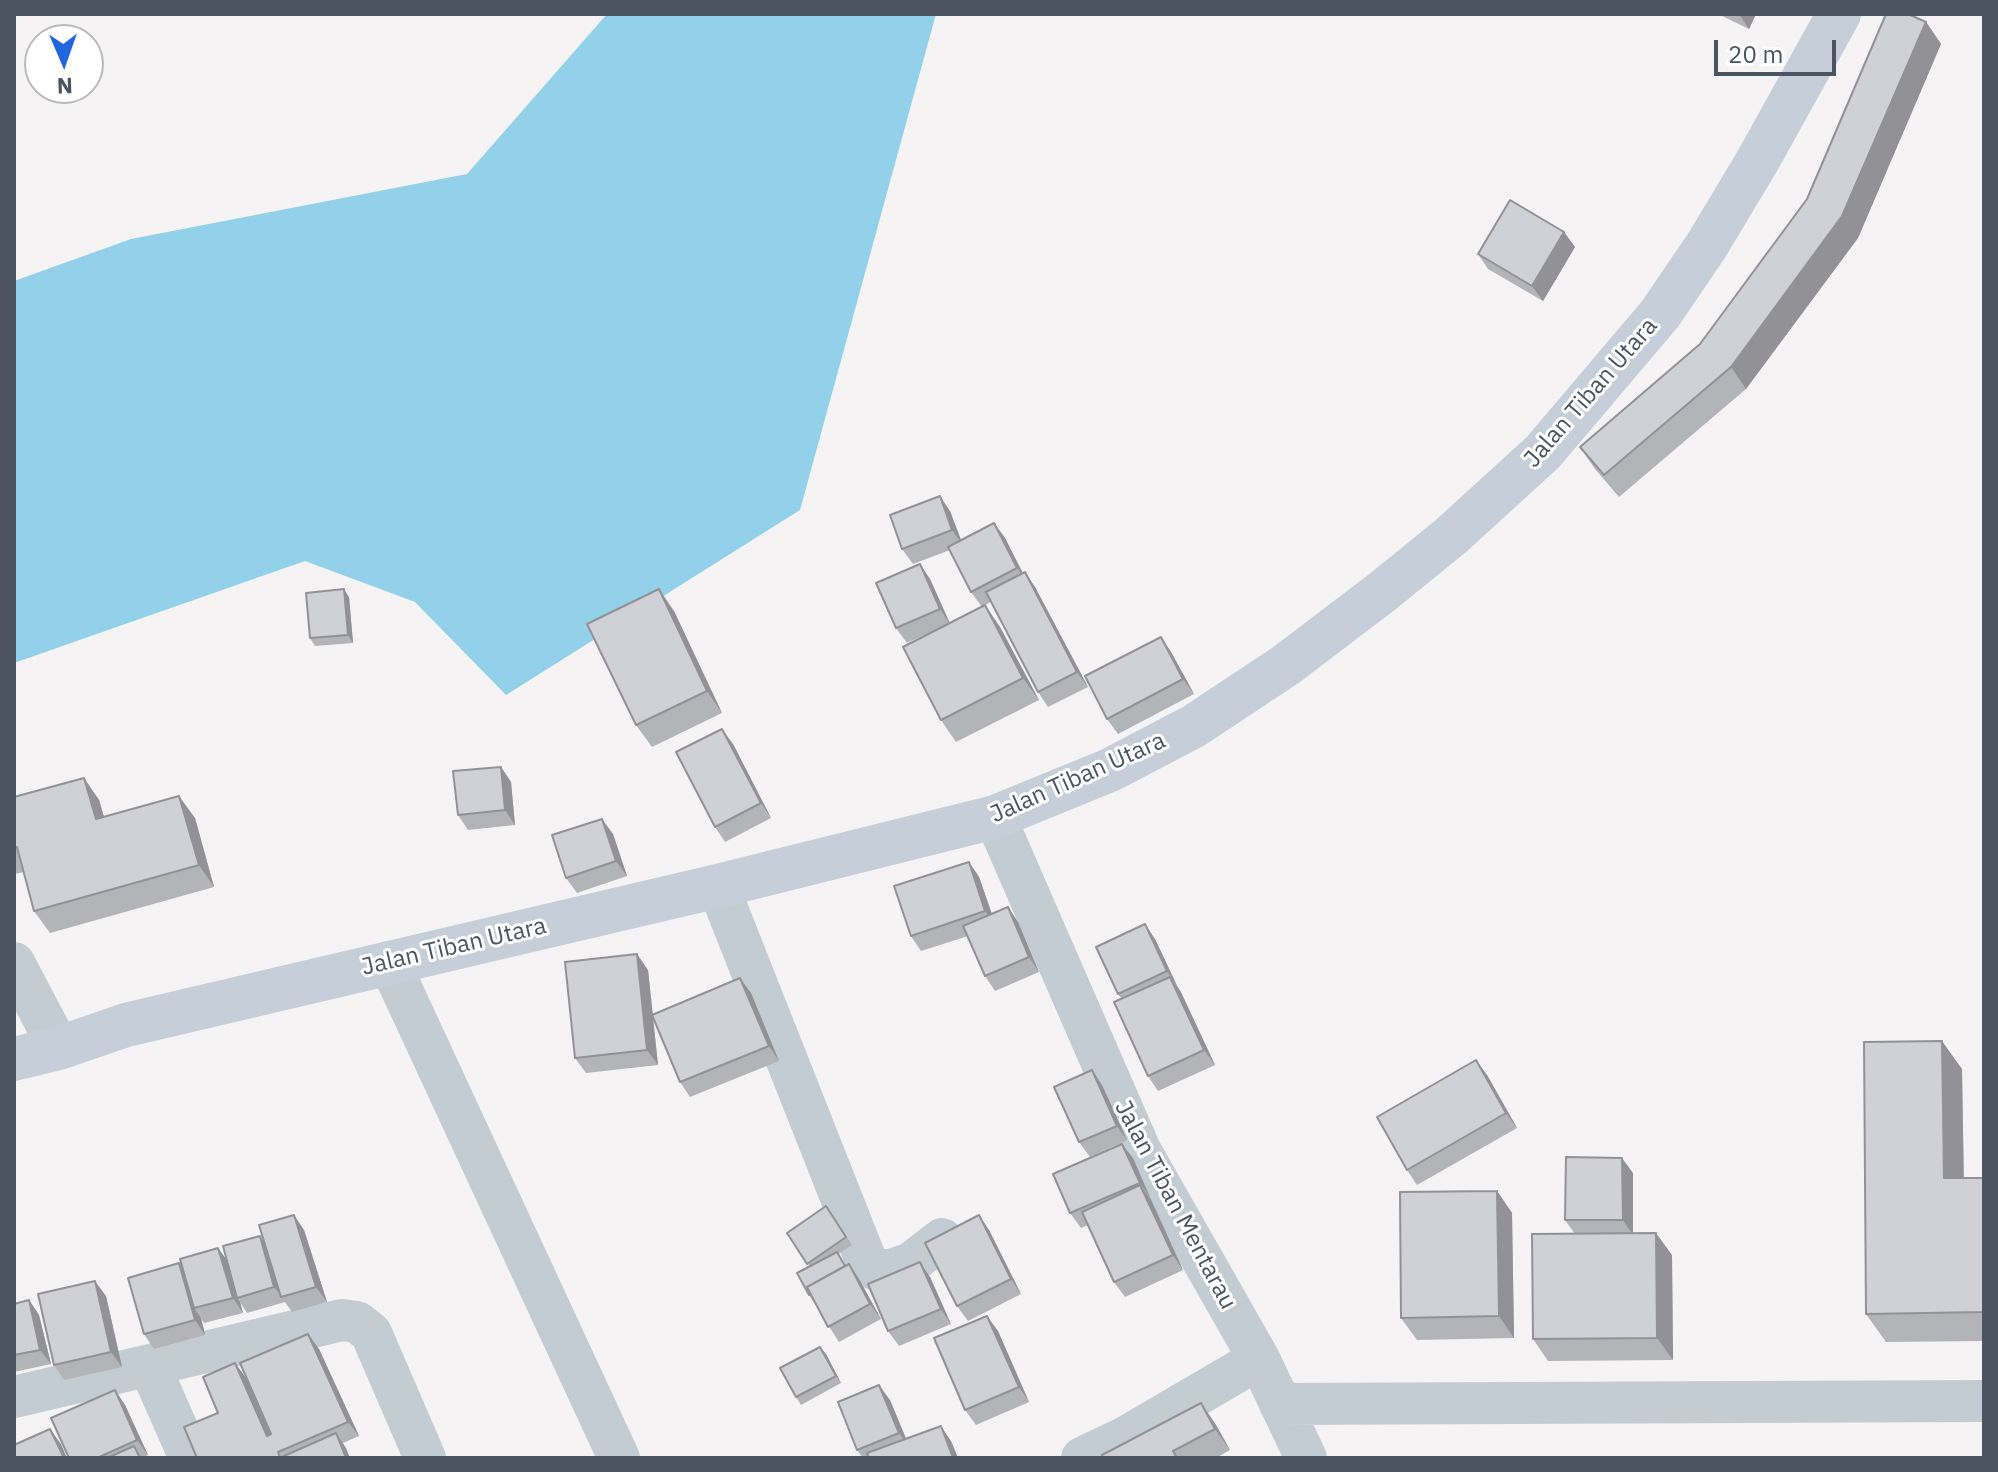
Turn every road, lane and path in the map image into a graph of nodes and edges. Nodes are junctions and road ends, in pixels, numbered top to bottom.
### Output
1 (1839, 14) edge
2 (995, 817) junction
3 (718, 886) junction
4 (389, 962) junction
5 (14, 963) edge
6 (59, 1048) junction
7 (14, 1059) edge
8 (942, 1239) edge
9 (1259, 1359) junction
10 (150, 1367) junction
11 (14, 1397) edge
12 (1984, 1401) edge
13 (1280, 1404) junction
14 (190, 1458) edge
15 (425, 1458) edge
16 (619, 1458) edge
17 (1082, 1458) edge
18 (1306, 1458) edge

1 - 2 street, Jalan Tiban Utara
2 - 3 street, Jalan Tiban Utara
2 - 9 street, Jalan Tiban Mentarau
3 - 4 street, Jalan Tiban Utara
3 - 8 street
4 - 6 street, Jalan Tiban Utara
4 - 16 street
5 - 6 street
6 - 7 street, Jalan Tiban Utara
9 - 13 street, Jalan Tiban Mentarau
9 - 17 street
10 - 11 street
10 - 14 street
10 - 15 street
12 - 13 street
13 - 18 street, Jalan Tiban Mentarau

